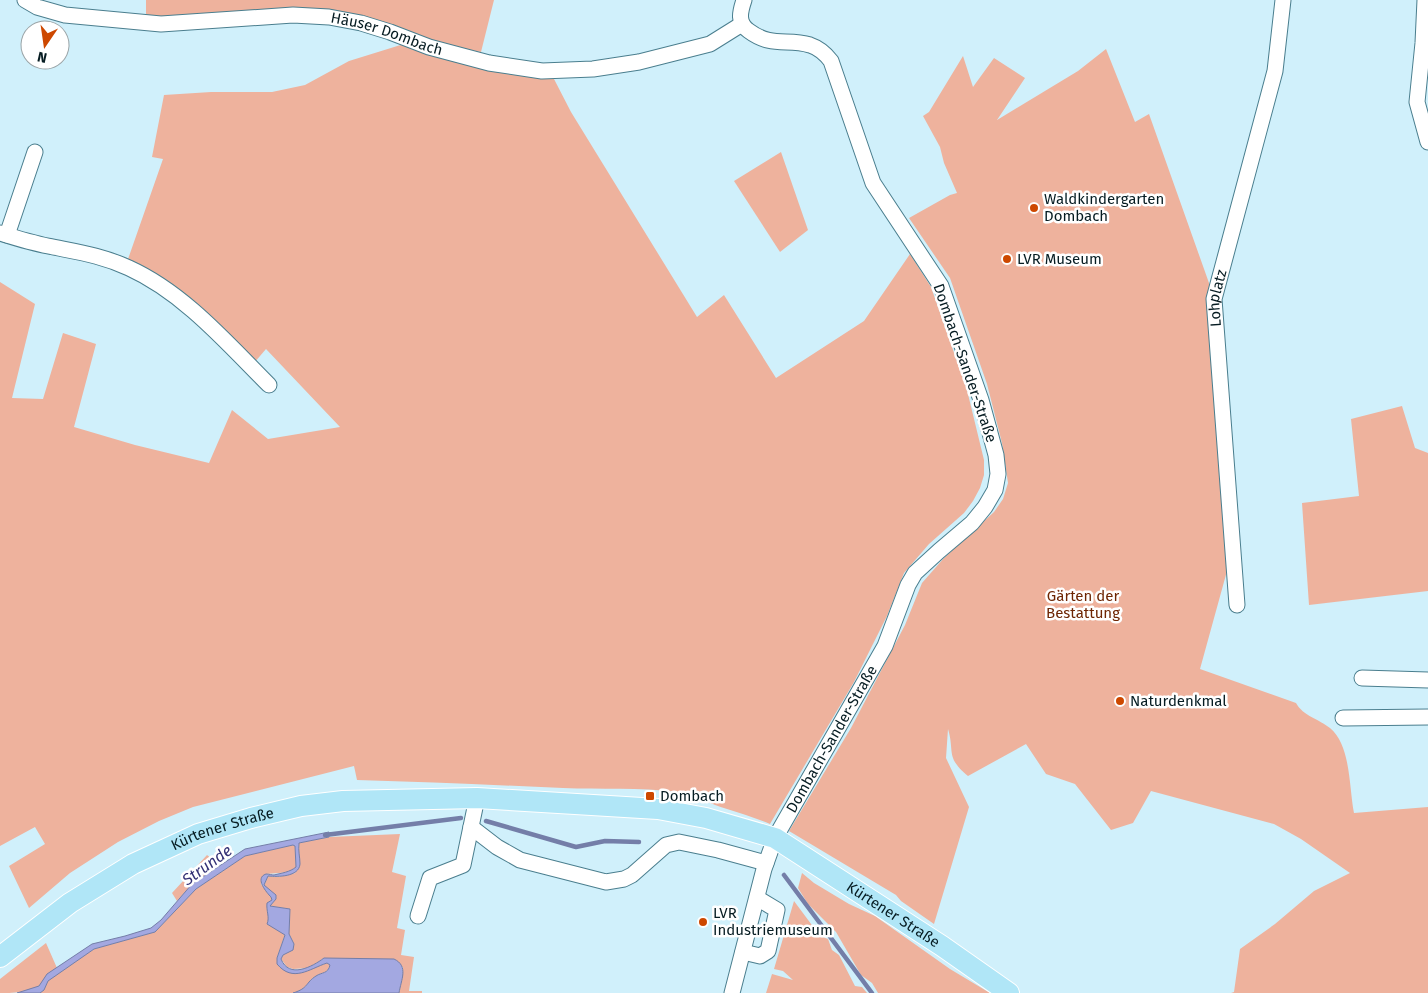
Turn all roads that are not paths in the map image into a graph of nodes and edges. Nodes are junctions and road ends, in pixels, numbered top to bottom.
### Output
1 (25, 0) edge
2 (744, 0) edge
3 (1283, 0) edge
4 (1425, 0) edge
5 (742, 24) junction
6 (1428, 142) edge
7 (35, 152) dead end
8 (3, 234) edge
9 (269, 385) dead end
10 (1237, 605) dead end
11 (1362, 678) dead end
12 (1428, 680) edge
13 (1428, 717) edge
14 (1343, 718) dead end
15 (477, 798) junction
16 (471, 828) junction
17 (776, 838) junction
18 (766, 863) junction
19 (757, 898) junction
20 (418, 916) dead end
21 (743, 952) junction
22 (0, 958) edge
23 (732, 993) edge
24 (1009, 993) edge

1 - 5 street, Häuser Dombach
2 - 5 street
3 - 10 street, Lohplatz
4 - 6 street
5 - 17 street, Dombach-Sander-Straße
7 - 8 street
8 - 9 street
11 - 12 street
13 - 14 street
15 - 16 street
15 - 17 main road, Kürtener Straße
15 - 22 main road, Kürtener Straße
16 - 18 street
16 - 20 street
17 - 18 street
17 - 24 main road, Kürtener Straße
18 - 19 street
19 - 21 street
19 - 21 street
21 - 23 street

